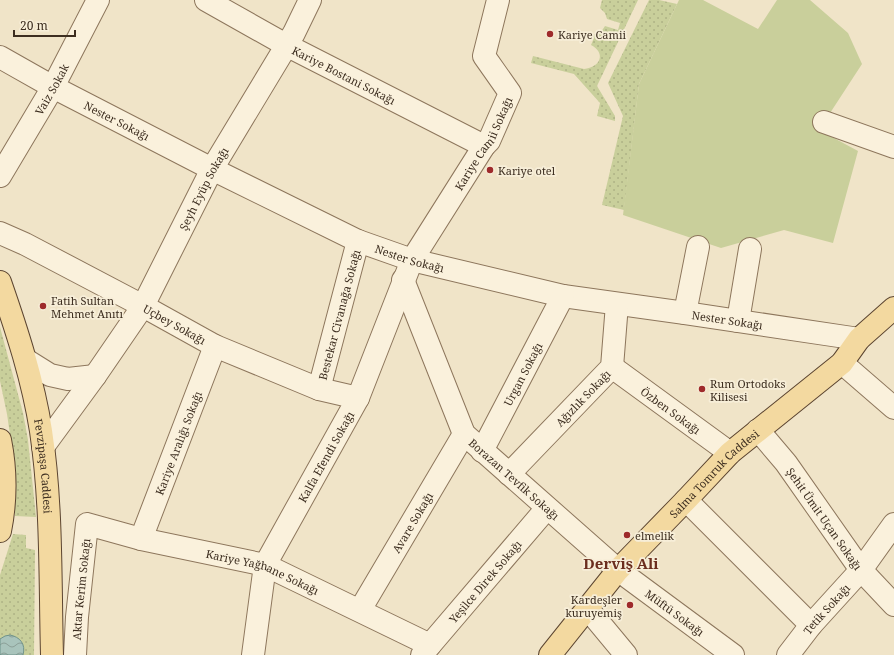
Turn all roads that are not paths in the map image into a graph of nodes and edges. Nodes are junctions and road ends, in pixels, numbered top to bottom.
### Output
1 (98, 0) edge
2 (206, 0) edge
3 (310, 0) edge
4 (498, 0) edge
5 (286, 45) junction
6 (0, 56) edge
7 (53, 86) junction
8 (824, 122) dead end
9 (484, 146) junction
10 (894, 147) edge
11 (212, 169) junction
12 (0, 176) edge
13 (0, 232) edge
14 (358, 241) junction
15 (698, 246) dead end
16 (750, 249) dead end
17 (412, 260) junction
18 (403, 280) junction
19 (0, 282) edge
20 (563, 296) junction
21 (617, 304) junction
22 (143, 306) junction
23 (894, 308) edge
24 (685, 313) junction
25 (738, 321) junction
26 (859, 339) junction
27 (214, 346) junction
28 (26, 360) junction
29 (842, 363) junction
30 (612, 367) junction
31 (95, 376) junction
32 (319, 389) junction
33 (358, 398) junction
34 (894, 408) edge
35 (758, 430) junction
36 (464, 434) junction
37 (0, 440) edge
38 (42, 447) junction
39 (482, 451) junction
40 (730, 453) junction
41 (509, 474) junction
42 (686, 500) junction
43 (547, 508) junction
44 (87, 524) joint
45 (894, 524) edge
46 (0, 531) edge
47 (141, 539) junction
48 (265, 566) junction
49 (618, 570) junction
50 (861, 570) junction
51 (894, 605) edge
52 (587, 608) junction
53 (360, 610) junction
54 (811, 625) junction
55 (426, 650) edge
56 (52, 655) edge
57 (75, 655) edge
58 (253, 655) edge
59 (550, 655) edge
60 (626, 655) edge
61 (733, 655) edge
62 (788, 655) edge

1 - 7 street, Vaiz Sokak
2 - 5 street, Kariye Bostani Sokağı
3 - 5 street, Şeyh Eyüp Sokağı
4 - 9 street, Kariye Camii Sokağı
5 - 9 street, Kariye Bostani Sokağı
5 - 11 street, Şeyh Eyüp Sokağı
6 - 7 street, Nester Sokağı
7 - 11 street, Nester Sokağı
7 - 12 street, Vaiz Sokak
8 - 10 street
9 - 17 street, Kariye Camii Sokağı
11 - 14 street, Nester Sokağı
11 - 22 street, Şeyh Eyüp Sokağı
13 - 22 street, Uçbey Sokağı
14 - 17 street, Nester Sokağı
14 - 32 street, Bestekar Civanağa Sokağı
15 - 24 street
16 - 25 street
17 - 18 street, Kalfa Efendi Sokağı
17 - 20 street, Nester Sokağı
18 - 33 street, Kalfa Efendi Sokağı
18 - 36 street, Borazan Tevfik Sokağı
19 - 28 main road, Fevzipaşa Caddesi
20 - 21 street, Nester Sokağı
20 - 39 street, Urgan Sokağı
21 - 24 street, Nester Sokağı
21 - 30 street, Ağızlık Sokağı
22 - 27 street, Uçbey Sokağı
22 - 31 street, Şeyh Eyüp Sokağı
23 - 26 main road, Salma Tomruk Caddesi
24 - 25 street, Nester Sokağı
25 - 26 street, Nester Sokağı
26 - 29 main road, Salma Tomruk Caddesi
27 - 32 street, Uçbey Sokağı
27 - 47 street, Kariye Aralığı Sokağı
28 - 31 street
28 - 38 main road, Fevzipaşa Caddesi
29 - 34 street
29 - 35 main road, Salma Tomruk Caddesi
30 - 40 street, Özben Sokağı
30 - 41 street, Ağızlık Sokağı
31 - 38 street, Şeyh Eyüp Sokağı
32 - 33 street, Uçbey Sokağı
33 - 48 street, Kalfa Efendi Sokağı
35 - 40 main road, Salma Tomruk Caddesi
35 - 50 street, Şehit Ümit Uçan Sokağı
36 - 39 street, Borazan Tevfik Sokağı
36 - 53 street, Avare Sokağı
37 - 46 main road
38 - 56 main road, Fevzipaşa Caddesi
39 - 41 street, Borazan Tevfik Sokağı
40 - 42 main road, Salma Tomruk Caddesi
41 - 43 street, Borazan Tevfik Sokağı
42 - 49 main road, Salma Tomruk Caddesi
42 - 54 street
43 - 49 street, Borazan Tevfik Sokağı
43 - 55 street, Yeşilce Direk Sokağı
44 - 47 street, Kariye Yağhane Sokağı
44 - 57 street, Aktar Kerim Sokağı
45 - 50 street, Tetik Sokağı
47 - 48 street, Kariye Yağhane Sokağı
48 - 53 street, Kariye Yağhane Sokağı
48 - 58 street, Kalfa Efendi Sokağı
49 - 52 main road, Salma Tomruk Caddesi
49 - 61 street, Müftü Sokağı
50 - 51 street, Şehit Ümit Uçan Sokağı
50 - 54 street, Tetik Sokağı
52 - 59 main road, Salma Tomruk Caddesi
52 - 60 street
53 - 55 street, Kariye Yağhane Sokağı
54 - 62 street, Tetik Sokağı

